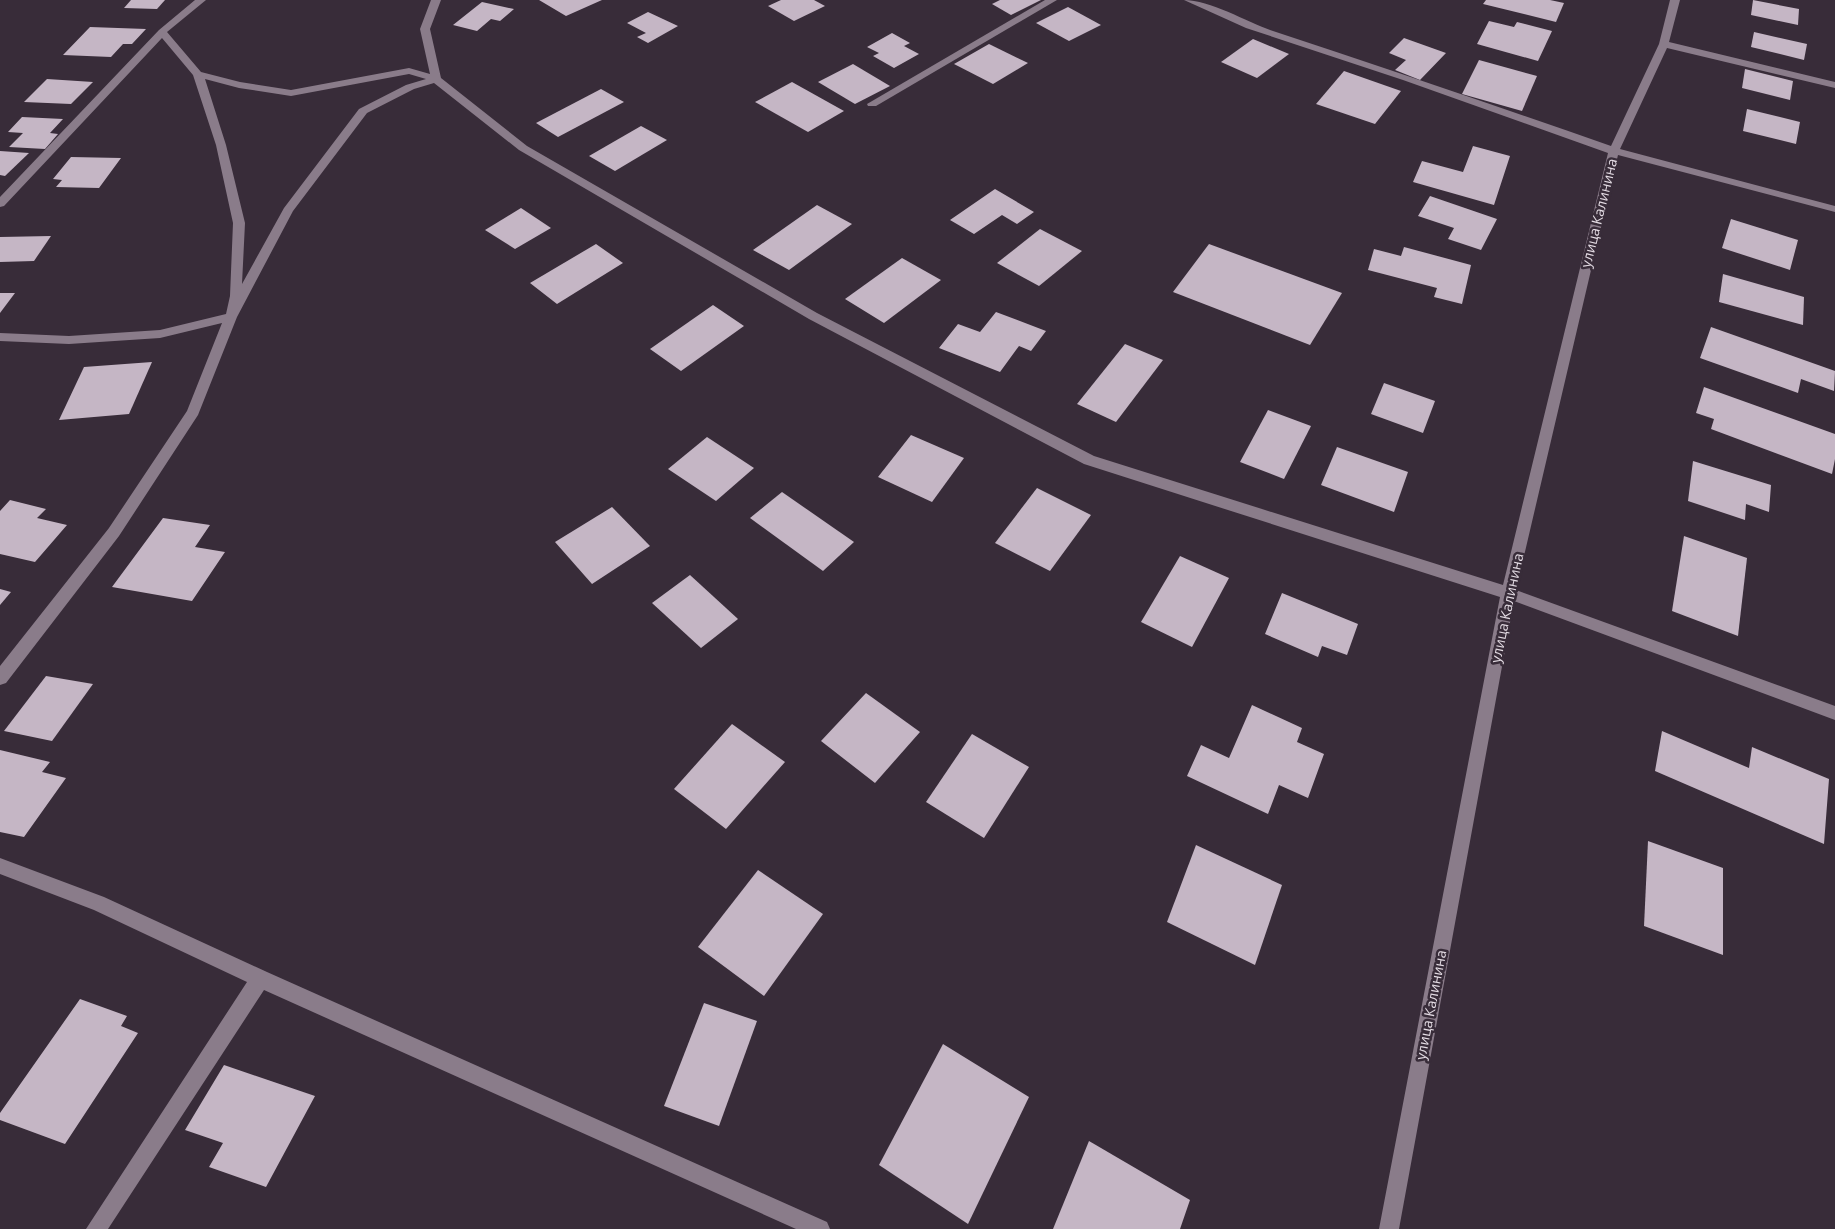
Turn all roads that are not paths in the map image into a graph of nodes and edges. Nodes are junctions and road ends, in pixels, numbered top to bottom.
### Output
1 (201, 0) edge
2 (436, 0) edge
3 (1052, 0) edge
4 (1190, 0) edge
5 (1675, 0) edge
6 (162, 32) junction
7 (1664, 44) junction
8 (198, 74) junction
9 (436, 79) junction
10 (1835, 86) edge
11 (872, 104) dead end
12 (1614, 151) junction
13 (0, 204) edge
14 (1835, 209) edge
15 (231, 316) junction
16 (0, 338) edge
17 (1508, 593) junction
18 (0, 678) edge
19 (1835, 713) edge
20 (0, 866) edge
21 (260, 979) junction
22 (96, 1229) edge
23 (820, 1229) edge
24 (1390, 1229) edge

1 - 6 street
2 - 9 street
3 - 11 street
4 - 12 street
5 - 7 street, улица Калинина
6 - 8 street
6 - 13 street
7 - 10 street
7 - 12 street, улица Калинина
8 - 9 street
8 - 15 street
9 - 15 street
9 - 17 street
12 - 14 street
12 - 17 street, улица Калинина
15 - 16 street
15 - 18 street
17 - 19 street
17 - 24 street, улица Калинина
20 - 21 street
21 - 22 street
21 - 23 street

